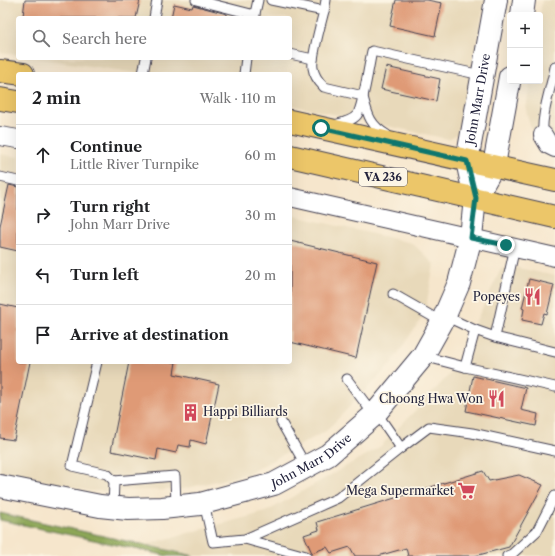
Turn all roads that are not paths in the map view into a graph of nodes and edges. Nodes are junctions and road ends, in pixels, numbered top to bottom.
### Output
1 (157, 0) edge
2 (196, 0) edge
3 (258, 0) edge
4 (272, 0) edge
5 (326, 0) edge
6 (496, 0) edge
7 (524, 0) edge
8 (324, 11) junction
9 (522, 12) edge
10 (154, 16) edge
11 (254, 16) edge
12 (292, 54) edge
13 (314, 59) junction
14 (146, 60) edge
15 (246, 60) edge
16 (555, 67) edge
17 (0, 71) edge
18 (143, 72) edge
19 (243, 72) edge
20 (16, 73) edge
21 (481, 75) junction
22 (509, 84) edge
23 (363, 96) junction
24 (0, 99) edge
25 (16, 102) edge
26 (292, 121) edge
27 (321, 128) junction
28 (0, 136) edge
29 (16, 139) edge
30 (549, 142) edge
31 (408, 147) junction
32 (292, 156) edge
33 (467, 161) junction
34 (494, 166) junction
35 (0, 177) edge
36 (555, 180) edge
37 (16, 181) edge
38 (292, 197) edge
39 (476, 198) junction
40 (555, 217) edge
41 (471, 238) junction
42 (515, 247) junction
43 (555, 257) edge
44 (393, 294) dead end
45 (443, 319) junction
46 (475, 330) junction
47 (495, 337) junction
48 (555, 352) edge
49 (423, 356) junction
50 (97, 364) edge
51 (465, 367) junction
52 (347, 379) dead end
53 (555, 387) edge
54 (375, 414) junction
55 (281, 422) dead end
56 (401, 448) junction
57 (555, 451) edge
58 (306, 467) junction
59 (114, 481) junction
60 (0, 486) edge
61 (555, 496) edge
62 (204, 503) junction
63 (176, 506) junction
64 (113, 508) junction
65 (245, 539) junction
66 (306, 556) edge
67 (507, 556) edge

1 - 10 lane
2 - 11 lane
3 - 11 lane
4 - 8 lane
5 - 8 lane
6 - 21 street, John Marr Drive
7 - 9 street
8 - 13 lane
12 - 13 lane
13 - 23 lane
14 - 18 lane
15 - 19 lane
16 - 30 lane
17 - 20 main road
21 - 23 lane
21 - 33 street, John Marr Drive
22 - 34 street, John Marr Drive
23 - 27 lane
23 - 31 lane
24 - 25 main road
26 - 27 main road
27 - 31 main road
28 - 29 street
31 - 33 main road
32 - 39 main road, VA 236
33 - 34 main road
33 - 39 street, John Marr Drive
34 - 36 main road
34 - 39 street, John Marr Drive
35 - 37 lane
38 - 41 street
39 - 40 main road, VA 236
39 - 41 street, John Marr Drive
41 - 42 street
41 - 45 street, John Marr Drive
42 - 43 street
42 - 47 lane
44 - 45 lane
45 - 46 lane
45 - 49 street, John Marr Drive
46 - 47 lane
46 - 51 lane
47 - 48 lane
49 - 51 lane
49 - 54 street, John Marr Drive
50 - 59 lane
51 - 53 lane
52 - 54 lane
54 - 56 lane
54 - 58 street, John Marr Drive
55 - 58 lane
56 - 57 lane
56 - 65 lane
58 - 62 street, John Marr Drive
59 - 63 lane
59 - 64 lane
60 - 64 street, John Marr Drive
61 - 67 lane
62 - 63 street, John Marr Drive
62 - 65 lane
63 - 64 street, John Marr Drive
65 - 66 lane

